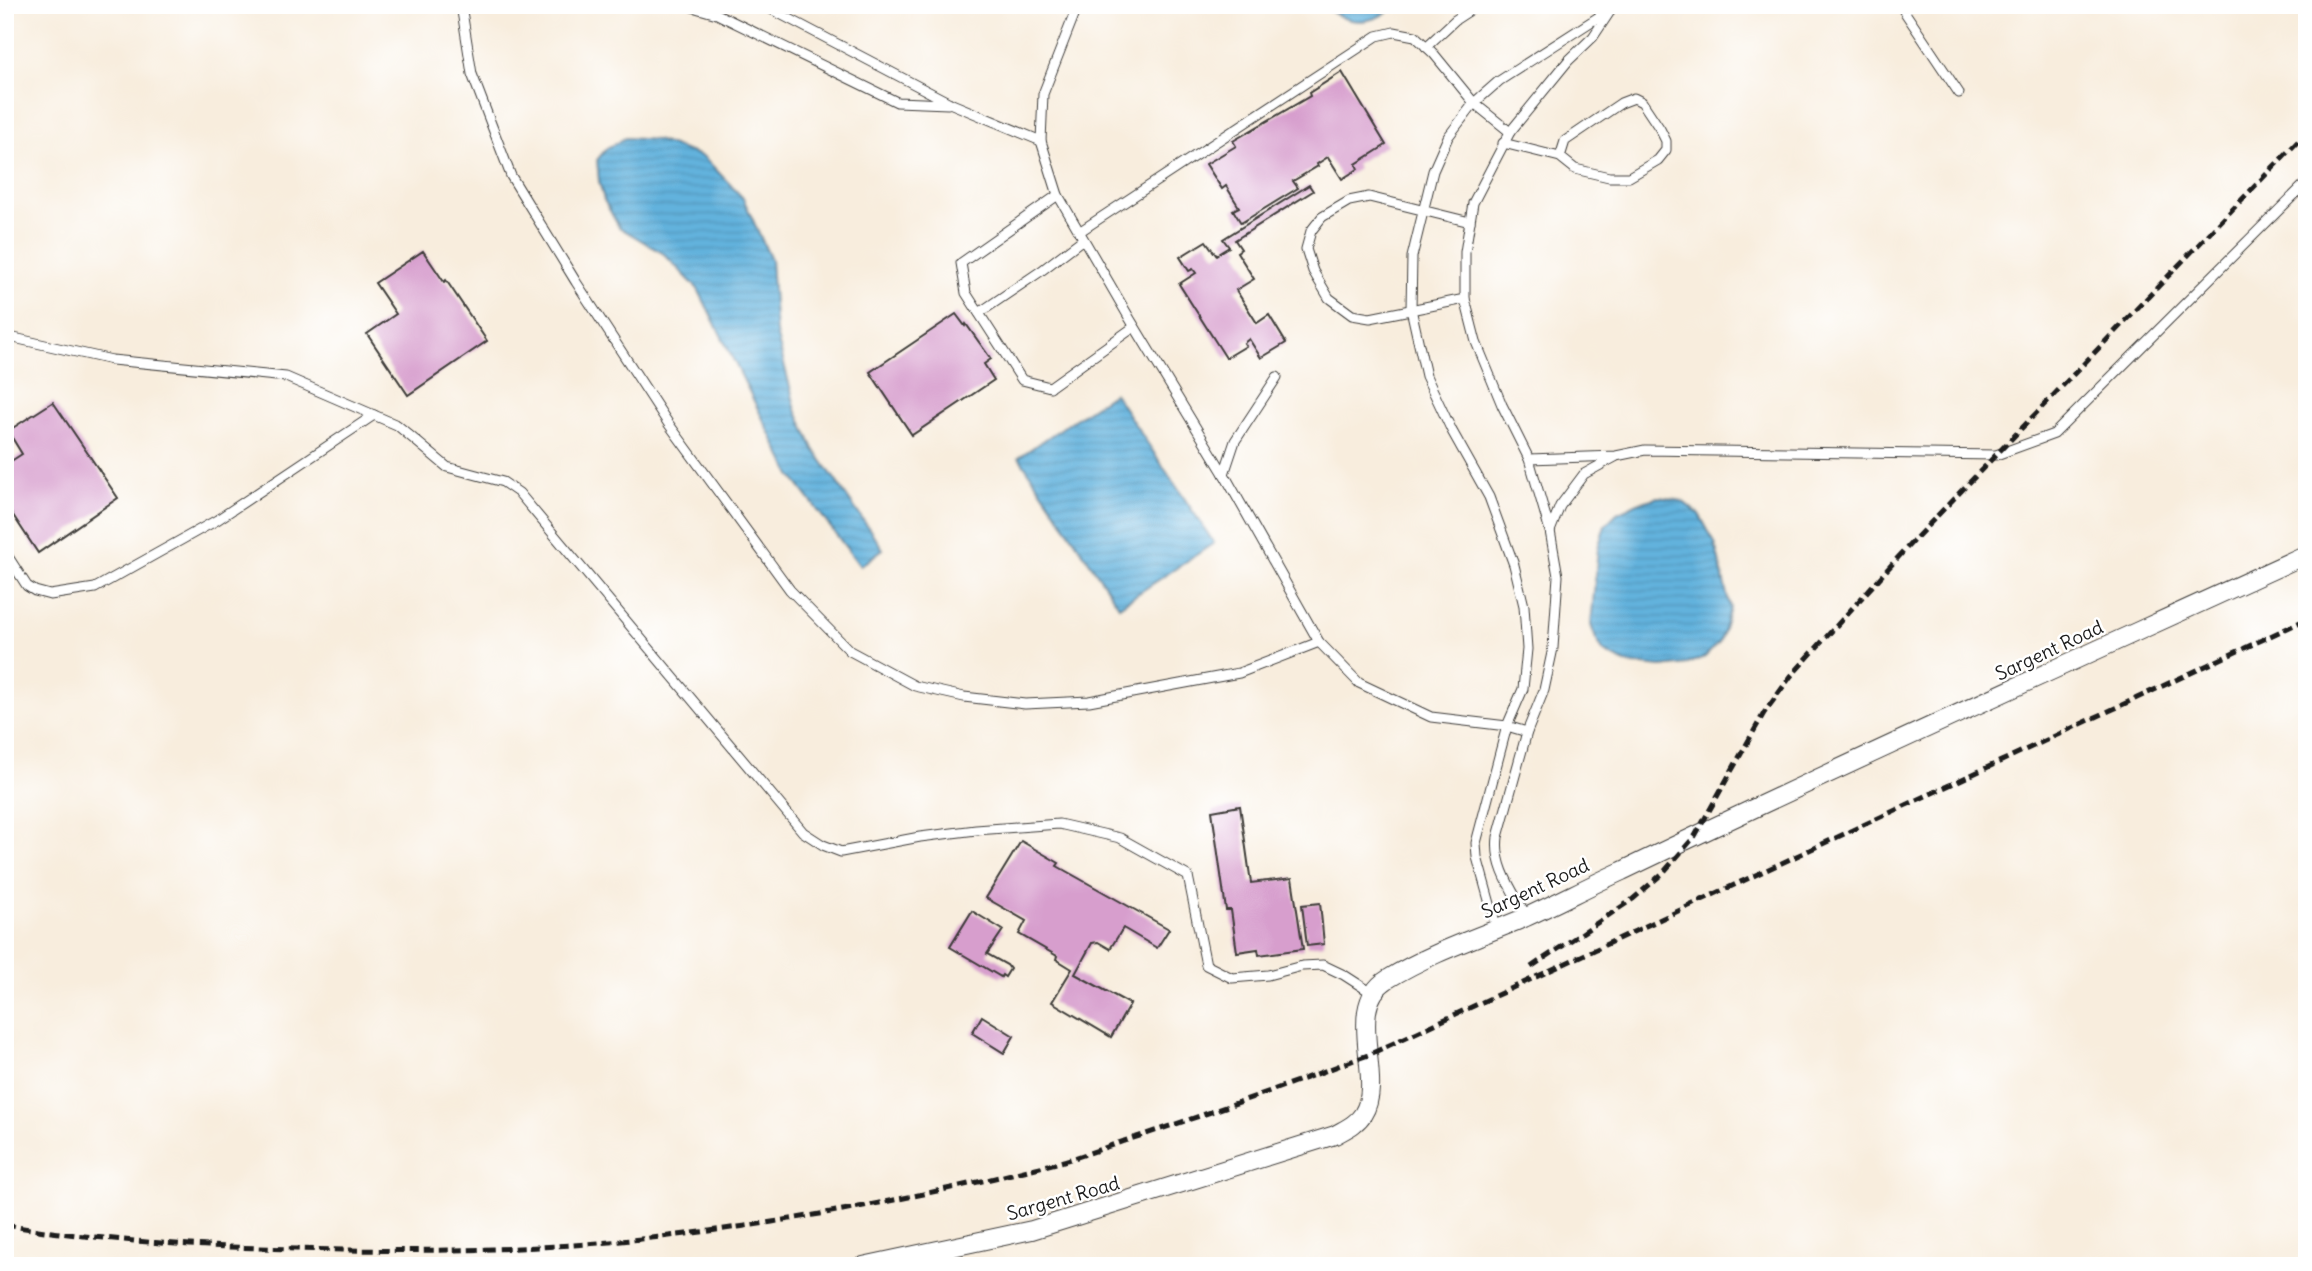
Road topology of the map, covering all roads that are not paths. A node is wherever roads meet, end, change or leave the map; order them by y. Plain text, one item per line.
1 (461, 5) edge
2 (685, 5) edge
3 (763, 5) edge
4 (1078, 5) edge
5 (1478, 5) edge
6 (1900, 5) edge
7 (1614, 8) edge
8 (1426, 47) junction
9 (1959, 93) dead end
10 (1474, 103) junction
11 (952, 104) junction
12 (1510, 132) junction
13 (1041, 141) junction
14 (1503, 143) junction
15 (1560, 157) junction
16 (2307, 182) edge
17 (1058, 195) junction
18 (1423, 211) junction
19 (1470, 222) junction
20 (1081, 235) junction
21 (1465, 299) junction
22 (1411, 309) junction
23 (979, 313) junction
24 (1135, 327) junction
25 (5, 336) edge
26 (1277, 377) dead end
27 (373, 415) junction
28 (1616, 456) junction
29 (1529, 458) junction
30 (1224, 474) junction
31 (1550, 531) junction
32 (5, 552) edge
33 (2307, 554) edge
34 (1319, 642) junction
35 (1507, 726) junction
36 (1527, 732) junction
37 (1527, 917) junction
38 (1497, 929) junction
39 (1372, 993) junction
40 (863, 1266) edge

1 - 34 lane
2 - 11 lane
3 - 11 lane
4 - 13 lane
5 - 8 lane
6 - 9 lane
7 - 10 lane
7 - 12 lane
8 - 10 lane
8 - 20 lane
10 - 12 lane
10 - 18 lane
11 - 13 lane
12 - 14 lane
13 - 17 lane
14 - 15 lane
14 - 19 lane
15 - 15 lane
16 - 28 lane
17 - 20 lane
17 - 23 lane
18 - 19 lane
18 - 22 lane
18 - 22 lane
19 - 21 lane
20 - 23 lane
20 - 24 lane
21 - 22 lane
21 - 29 lane
22 - 35 lane
23 - 24 lane
24 - 30 lane
25 - 27 lane
26 - 30 lane
27 - 32 lane
27 - 39 lane
28 - 29 lane
28 - 31 lane
29 - 31 lane
30 - 34 lane
31 - 36 lane
33 - 37 street, Sargent Road
34 - 35 lane
35 - 36 lane
35 - 38 lane
36 - 37 lane
37 - 38 street, Sargent Road
38 - 39 street, Sargent Road
39 - 40 street, Sargent Road

